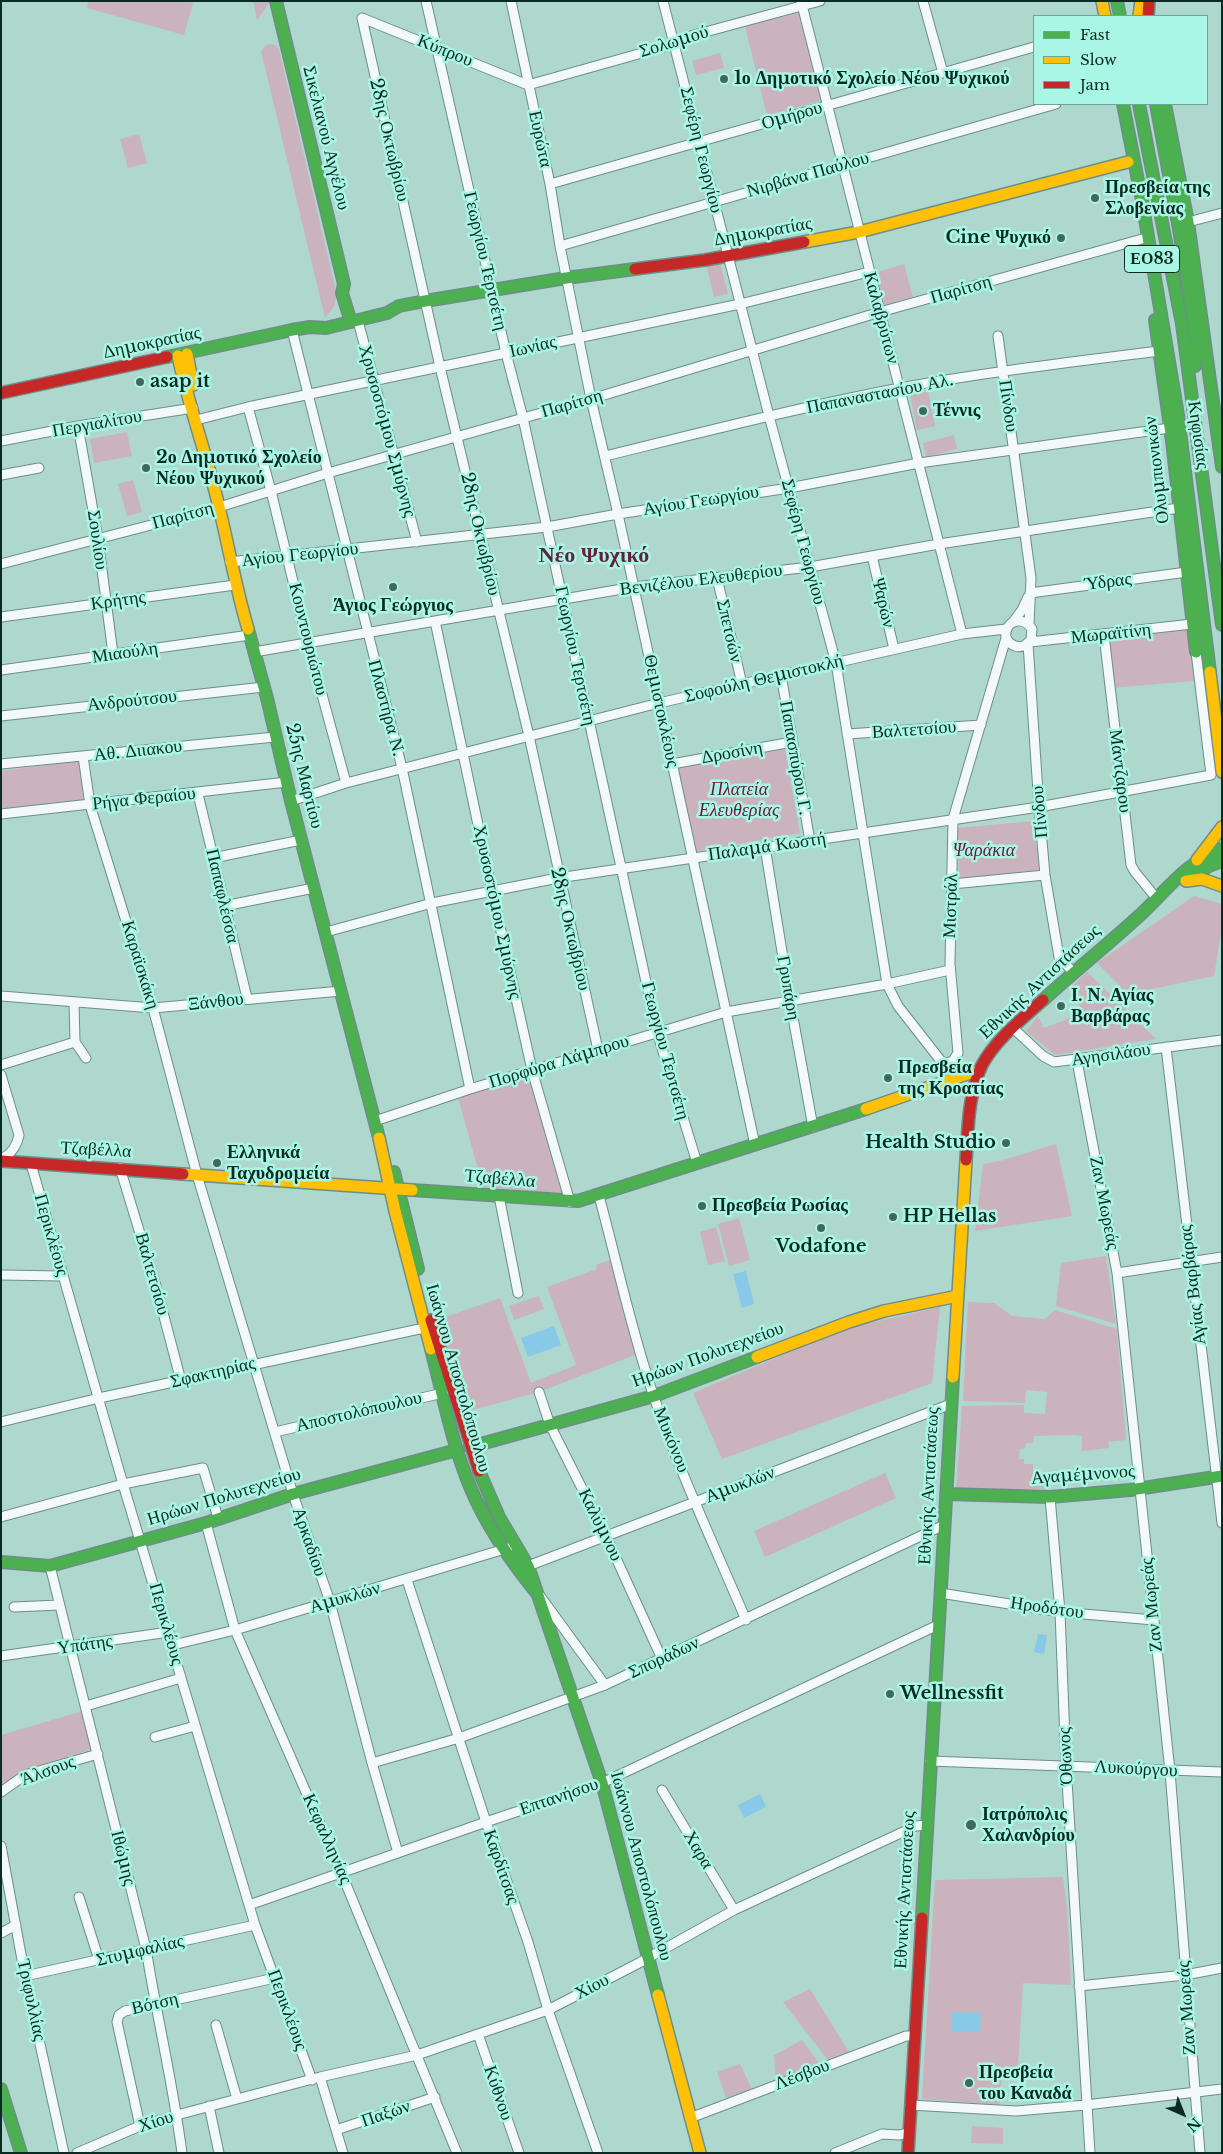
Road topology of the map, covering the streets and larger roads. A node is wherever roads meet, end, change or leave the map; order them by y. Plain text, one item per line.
1 (426, 1) edge
2 (511, 1) edge
3 (663, 1) edge
4 (820, 1) edge
5 (924, 1) edge
6 (1096, 1) edge
7 (1102, 1) edge
8 (1117, 1) edge
9 (1134, 1) edge
10 (1141, 1) edge
11 (1148, 1) edge
12 (278, 2) edge
13 (802, 4) edge
14 (1099, 15) edge
15 (1105, 15) edge
16 (1120, 15) edge
17 (1138, 15) edge
18 (1138, 15) edge
19 (1148, 15) edge
20 (362, 18) joint
21 (674, 44) junction
22 (1033, 47) edge
23 (436, 48) junction
24 (942, 73) junction
25 (528, 85) junction
26 (1052, 105) edge
27 (1117, 105) edge
28 (1123, 105) edge
29 (1139, 105) edge
30 (1156, 105) edge
31 (1165, 105) edge
32 (828, 106) junction
33 (699, 143) junction
34 (1128, 162) junction
35 (842, 165) junction
36 (550, 184) junction
37 (714, 201) junction
38 (1222, 213) edge
39 (1188, 222) junction
40 (859, 232) junction
41 (1142, 239) junction
42 (560, 246) junction
43 (728, 256) junction
44 (869, 272) junction
45 (566, 278) junction
46 (492, 290) junction
47 (425, 301) junction
48 (740, 304) junction
49 (880, 312) junction
50 (353, 317) junction
51 (292, 330) junction
52 (998, 336) dead end
53 (578, 337) junction
54 (753, 351) junction
55 (1159, 351) junction
56 (506, 353) junction
57 (182, 355) junction
58 (440, 367) junction
59 (1002, 371) junction
60 (374, 382) junction
61 (900, 388) junction
62 (1, 393) edge
63 (307, 395) junction
64 (591, 399) junction
65 (248, 407) junction
66 (193, 408) junction
67 (1193, 413) junction
68 (769, 416) junction
69 (523, 418) junction
70 (196, 420) junction
71 (78, 426) junction
72 (1170, 428) junction
73 (458, 437) junction
74 (1172, 441) junction
75 (1, 442) edge
76 (1014, 451) junction
77 (394, 454) junction
78 (605, 456) junction
79 (918, 464) junction
80 (39, 468) dead end
81 (1222, 468) edge
82 (328, 473) junction
83 (1, 475) edge
84 (789, 488) junction
85 (1188, 490) junction
86 (271, 491) junction
87 (219, 507) junction
88 (1180, 508) junction
89 (618, 514) junction
90 (547, 527) junction
91 (1024, 532) junction
92 (482, 534) junction
93 (98, 540) junction
94 (417, 542) junction
95 (939, 544) junction
96 (347, 549) junction
97 (288, 556) junction
98 (872, 556) junction
99 (230, 562) junction
100 (1, 564) edge
101 (810, 568) junction
102 (1187, 572) junction
103 (717, 578) junction
104 (235, 584) junction
105 (634, 587) junction
106 (1030, 593) junction
107 (563, 600) junction
108 (105, 603) junction
109 (498, 610) junction
110 (1, 617) edge
111 (1221, 618) edge
112 (435, 621) junction
113 (1013, 622) junction
114 (1192, 624) junction
115 (1029, 625) junction
116 (1006, 633) junction
117 (366, 634) junction
118 (962, 634) junction
119 (250, 635) junction
120 (1104, 635) junction
121 (308, 643) junction
122 (1029, 643) junction
123 (894, 649) junction
124 (254, 652) junction
125 (1196, 652) junction
126 (113, 654) junction
127 (836, 663) junction
128 (1, 670) edge
129 (781, 675) junction
130 (1211, 678) junction
131 (742, 684) junction
132 (264, 687) junction
133 (659, 703) junction
134 (1, 716) edge
135 (589, 720) junction
136 (981, 725) junction
137 (847, 734) junction
138 (529, 736) junction
139 (275, 737) junction
140 (792, 742) junction
141 (464, 752) junction
142 (83, 756) junction
143 (1, 764) edge
144 (672, 764) junction
145 (402, 768) junction
146 (1216, 774) edge
147 (287, 782) junction
148 (346, 782) junction
149 (1122, 790) junction
150 (198, 794) junction
151 (291, 801) junction
152 (90, 805) junction
153 (1038, 806) junction
154 (1, 814) edge
155 (953, 819) junction
156 (1222, 827) edge
157 (864, 833) junction
158 (302, 840) junction
159 (810, 841) junction
160 (765, 848) junction
161 (1222, 849) edge
162 (213, 858) junction
163 (693, 858) junction
164 (1196, 860) junction
165 (1222, 861) edge
166 (622, 868) junction
167 (1045, 876) junction
168 (558, 878) junction
169 (1186, 881) junction
170 (952, 884) junction
171 (1222, 886) edge
172 (314, 888) junction
173 (492, 891) junction
174 (1157, 899) junction
175 (432, 903) junction
176 (224, 906) junction
177 (326, 932) junction
178 (950, 970) junction
179 (1074, 973) junction
180 (887, 984) junction
181 (341, 991) junction
182 (1, 996) edge
183 (247, 998) junction
184 (790, 1001) junction
185 (74, 1002) junction
186 (153, 1008) junction
187 (726, 1012) junction
188 (1013, 1028) junction
189 (657, 1032) junction
190 (1222, 1040) edge
191 (75, 1042) junction
192 (1166, 1047) junction
193 (598, 1050) junction
194 (86, 1058) dead end
195 (1077, 1060) junction
196 (954, 1061) joint
197 (1, 1065) edge
198 (532, 1070) junction
199 (977, 1073) junction
200 (1, 1075) edge
201 (470, 1089) junction
202 (375, 1121) junction
203 (813, 1127) junction
204 (755, 1145) junction
205 (1, 1160) edge
206 (696, 1163) junction
207 (31, 1164) junction
208 (120, 1168) junction
209 (197, 1175) junction
210 (394, 1187) junction
211 (499, 1196) junction
212 (599, 1196) junction
213 (570, 1202) junction
214 (1222, 1257) edge
215 (1190, 1262) junction
216 (1117, 1273) junction
217 (1, 1276) edge
218 (63, 1276) junction
219 (518, 1293) dead end
220 (958, 1296) junction
221 (424, 1328) junction
222 (256, 1364) junction
223 (181, 1381) junction
224 (539, 1392) dead end
225 (443, 1393) junction
226 (654, 1396) junction
227 (99, 1398) junction
228 (951, 1404) junction
229 (1, 1422) edge
230 (550, 1425) junction
231 (275, 1432) junction
232 (470, 1447) junction
233 (457, 1450) junction
234 (1219, 1477) edge
235 (123, 1484) junction
236 (1141, 1489) junction
237 (293, 1494) junction
238 (946, 1494) junction
239 (1050, 1497) junction
240 (696, 1501) junction
241 (1, 1517) edge
242 (218, 1518) junction
243 (1222, 1522) edge
244 (206, 1523) junction
245 (944, 1525) junction
246 (606, 1536) junction
247 (141, 1540) junction
248 (516, 1545) junction
249 (503, 1550) junction
250 (1, 1562) edge
251 (50, 1566) junction
252 (528, 1566) junction
253 (406, 1580) junction
254 (536, 1592) junction
255 (940, 1593) junction
256 (330, 1602) junction
257 (59, 1604) junction
258 (14, 1607) dead end
259 (1060, 1612) junction
260 (746, 1620) junction
261 (1154, 1620) junction
262 (938, 1625) junction
263 (235, 1630) junction
264 (168, 1632) junction
265 (172, 1645) junction
266 (70, 1647) junction
267 (1, 1656) edge
268 (662, 1659) junction
269 (181, 1678) junction
270 (606, 1685) junction
271 (574, 1697) junction
272 (86, 1706) junction
273 (195, 1726) junction
274 (155, 1737) dead end
275 (459, 1738) junction
276 (98, 1754) junction
277 (930, 1761) junction
278 (372, 1764) junction
279 (1066, 1765) junction
280 (1170, 1771) junction
281 (1222, 1772) edge
282 (602, 1784) junction
283 (662, 1790) dead end
284 (1, 1792) edge
285 (486, 1822) junction
286 (927, 1825) junction
287 (1, 1846) edge
288 (398, 1853) junction
289 (341, 1872) junction
290 (79, 1897) dead end
291 (249, 1905) junction
292 (734, 1910) junction
293 (16, 1925) junction
294 (255, 1925) junction
295 (1, 1933) edge
296 (146, 1949) junction
297 (647, 1959) junction
298 (99, 1960) junction
299 (1222, 1968) edge
300 (1185, 1975) junction
301 (25, 1976) junction
302 (275, 1978) junction
303 (1079, 1986) junction
304 (155, 2004) junction
305 (548, 2010) junction
306 (216, 2025) dead end
307 (478, 2034) junction
308 (914, 2036) junction
309 (417, 2055) junction
310 (316, 2078) junction
311 (1, 2089) edge
312 (1222, 2089) edge
313 (1194, 2092) junction
314 (435, 2097) junction
315 (237, 2099) junction
316 (910, 2105) junction
317 (1086, 2105) junction
318 (209, 2106) junction
319 (177, 2115) junction
320 (5, 2117) edge
321 (690, 2118) junction
322 (140, 2126) junction
323 (336, 2130) junction
324 (906, 2133) junction
325 (21, 2153) edge
326 (64, 2153) edge
327 (77, 2153) edge
328 (182, 2153) edge
329 (218, 2153) edge
330 (343, 2153) edge
331 (457, 2153) edge
332 (519, 2153) edge
333 (598, 2153) edge
334 (700, 2153) edge
335 (835, 2153) edge
336 (908, 2153) edge
337 (1090, 2153) edge
338 (1200, 2153) edge

1 - 23 street, Γεωργίου Τερτσέτη
2 - 25 street, Ευρώτα
3 - 21 street, Σεφέρη Γεωργίου
4 - 13 street, Σολωμού
5 - 24 street
6 - 14 street
7 - 15 street
8 - 16 street
9 - 17 street
10 - 18 street
11 - 19 street
12 - 50 street, Σικελιανού Αγγέλου
13 - 21 street, Σολωμού
13 - 32 street, Καλαβρύτων
20 - 23 street, Κύπρου
20 - 47 street, 28ης Οκτωβρίου
21 - 25 street, Σολωμού
21 - 33 street, Σεφέρη Γεωργίου
22 - 24 street, Ομήρου
23 - 25 street, Κύπρου
23 - 46 street, Γεωργίου Τερτσέτη
24 - 32 street, Ομήρου
25 - 36 street, Ευρώτα
26 - 35 street, Νιρβάνα Παύλου
27 - 34 street, Ολυμπιονικών
28 - 85 street, Κηφισίας / ΕΟ83
29 - 67 street, Κηφισίας / ΕΟ83
30 - 67 street
31 - 39 street
32 - 33 street, Ομήρου
32 - 35 street, Καλαβρύτων
33 - 36 street, Ομήρου
33 - 37 street, Σεφέρη Γεωργίου
34 - 40 street, Δημοκρατίας
34 - 41 street, Ολυμπιονικών
35 - 37 street, Νιρβάνα Παύλου
35 - 40 street, Καλαβρύτων
36 - 42 street, Ευρώτα
37 - 42 street, Νιρβάνα Παύλου
37 - 43 street, Σεφέρη Γεωργίου
38 - 39 street
39 - 81 street
40 - 43 street, Δημοκρατίας
40 - 44 street, Καλαβρύτων
41 - 49 street, Παρίτση
41 - 55 street, Ολυμπιονικών
42 - 45 street, Ευρώτα
43 - 45 street, Δημοκρατίας
43 - 48 street, Σεφέρη Γεωργίου
44 - 48 street, Ιωνίας
44 - 49 street, Καλαβρύτων
45 - 46 street, Δημοκρατίας
45 - 53 street, Θεμιστοκλέους
46 - 47 street, Δημοκρατίας
46 - 56 street, Γεωργίου Τερτσέτη
47 - 50 street, Δημοκρατίας
47 - 58 street, 28ης Οκτωβρίου
48 - 53 street, Ιωνίας
48 - 54 street, Σεφέρη Γεωργίου
49 - 54 street, Παρίτση
49 - 61 street, Καλαβρύτων
50 - 51 street, Δημοκρατίας
50 - 60 street, Χρυσοστόμου Σμύρνης
51 - 57 street, Δημοκρατίας
51 - 63 street, Πλαστήρα Ν.
52 - 59 street, Πίνδου
53 - 56 street, Ιωνίας
53 - 64 street, Θεμιστοκλέους
54 - 64 street, Παρίτση
54 - 68 street, Σεφέρη Γεωργίου
55 - 59 street, Παπαναστασίου Αλ.
55 - 72 street, Ολυμπιονικών
56 - 58 street, Ιωνίας
56 - 69 street, Γεωργίου Τερτσέτη
57 - 62 street, Δημοκρατίας
57 - 66 street, 25ης Μαρτίου
58 - 60 street, Ιωνίας
58 - 73 street, 28ης Οκτωβρίου
59 - 61 street, Παπαναστασίου Αλ.
59 - 76 street, Πίνδου
60 - 63 street, Ιωνίας
60 - 77 street, Χρυσοστόμου Σμύρνης
61 - 68 street, Παπαναστασίου Αλ.
61 - 79 street, Καλαβρύτων
63 - 65 street, Ιωνίας
63 - 82 street, Πλαστήρα Ν.
64 - 69 street, Παρίτση
64 - 78 street, Θεμιστοκλέους
65 - 70 street, Ιωνίας
65 - 86 street, Κουντουριώτου
66 - 70 street, 25ης Μαρτίου
66 - 71 street, Περγιαλίτου
67 - 111 street, Κηφισίας / ΕΟ83
68 - 78 street, Παπαναστασίου Αλ.
68 - 84 street, Σεφέρη Γεωργίου
69 - 73 street, Παρίτση
69 - 90 street, Γεωργίου Τερτσέτη
70 - 87 street, 25ης Μαρτίου
71 - 75 street, Περγιαλίτου
71 - 93 street, Σουλίου
72 - 74 street, Ολυμπιονικών
72 - 76 street, Αγίου Γεωργίου
73 - 77 street, Παρίτση
73 - 92 street, 28ης Οκτωβρίου
74 - 85 street
74 - 88 street, Ολυμπιονικών
76 - 79 street, Αγίου Γεωργίου
76 - 91 street, Πίνδου
77 - 82 street, Παρίτση
77 - 94 street, Χρυσοστόμου Σμύρνης
78 - 89 street, Θεμιστοκλέους
79 - 84 street, Αγίου Γεωργίου
79 - 95 street, Καλαβρύτων
80 - 83 street
82 - 86 street, Παρίτση
82 - 96 street, Πλαστήρα Ν.
84 - 89 street, Αγίου Γεωργίου
84 - 101 street, Σεφέρη Γεωργίου
85 - 130 street, Κηφισίας / ΕΟ83
86 - 87 street, Παρίτση
86 - 97 street, Κουντουριώτου
87 - 93 street, Παρίτση
87 - 99 street, 25ης Μαρτίου
88 - 91 street, Βενιζέλου Ελευθερίου
88 - 102 street, Ολυμπιονικών
89 - 90 street, Αγίου Γεωργίου
89 - 105 street, Θεμιστοκλέους
90 - 92 street, Αγίου Γεωργίου
90 - 107 street, Γεωργίου Τερτσέτη
91 - 95 street, Βενιζέλου Ελευθερίου
91 - 106 street, Πίνδου
92 - 94 street, Αγίου Γεωργίου
92 - 109 street, 28ης Οκτωβρίου
93 - 100 street, Παρίτση
93 - 108 street, Σουλίου
94 - 96 street, Αγίου Γεωργίου
95 - 98 street, Βενιζέλου Ελευθερίου
95 - 118 street, Καλαβρύτων
96 - 97 street, Αγίου Γεωργίου
96 - 117 street, Πλαστήρα Ν.
97 - 99 street, Αγίου Γεωργίου
97 - 121 street, Κουντουριώτου
98 - 101 street, Βενιζέλου Ελευθερίου
98 - 123 street, Ψαρών
99 - 104 street, 25ης Μαρτίου
101 - 103 street, Βενιζέλου Ελευθερίου
101 - 127 street, Σεφέρη Γεωργίου
102 - 106 street, Ύδρας
102 - 114 street, Ολυμπιονικών
103 - 105 street, Βενιζέλου Ελευθερίου
103 - 131 street, Σπετσών
104 - 108 street, Κρήτης
104 - 119 street, 25ης Μαρτίου
105 - 107 street, Βενιζέλου Ελευθερίου
105 - 133 street, Θεμιστοκλέους
106 - 113 street
106 - 115 street, Πίνδου
107 - 109 street, Βενιζέλου Ελευθερίου
107 - 135 street, Γεωργίου Τερτσέτη
108 - 110 street, Κρήτης
108 - 126 street, Σουλίου
109 - 112 street, Βενιζέλου Ελευθερίου
109 - 138 street, 28ης Οκτωβρίου
112 - 117 street, Βενιζέλου Ελευθερίου
112 - 141 street, Χρυσοστόμου Σμύρνης
113 - 115 street
113 - 116 street
114 - 120 street, Μωραϊτίνη
114 - 125 street, Ολυμπιονικών
115 - 122 street
116 - 118 street, Σοφούλη Θεμιστοκλή
116 - 122 street
116 - 136 street, Μιστράλ
117 - 121 street, Βενιζέλου Ελευθερίου
117 - 145 street, Πλαστήρα Ν.
118 - 123 street, Σοφούλη Θεμιστοκλή
119 - 124 street, 25ης Μαρτίου
119 - 126 street, Μιαούλη
120 - 122 street, Μωραϊτίνη
120 - 149 street, Μάντζαρου
121 - 124 street, Βενιζέλου Ελευθερίου
121 - 148 street, Κουντουριώτου
122 - 153 street, Πίνδου
123 - 127 street, Σοφούλη Θεμιστοκλή
124 - 132 street, 25ης Μαρτίου
125 - 130 street
125 - 146 street, Ολυμπιονικών
126 - 128 street, Μιαούλη
127 - 129 street, Σοφούλη Θεμιστοκλή
127 - 137 street, Σεφέρη Γεωργίου
129 - 131 street, Σοφούλη Θεμιστοκλή
129 - 140 street, Παπασπύρου Γ.
130 - 146 street, Κηφισίας / ΕΟ83
131 - 133 street, Σοφούλη Θεμιστοκλή
132 - 134 street, Ανδρούτσου
132 - 139 street, 25ης Μαρτίου
133 - 135 street, Σοφούλη Θεμιστοκλή
133 - 144 street, Θεμιστοκλέους
135 - 138 street, Σοφούλη Θεμιστοκλή
135 - 166 street, Γεωργίου Τερτσέτη
136 - 137 street, Βαλτετσίου
136 - 155 street, Μιστράλ
137 - 157 street, Σεφέρη Γεωργίου
138 - 141 street, Σοφούλη Θεμιστοκλή
138 - 168 street, 28ης Οκτωβρίου
139 - 142 street, Αθ. Διιακου
139 - 147 street, 25ης Μαρτίου
140 - 144 street, Δροσίνη
140 - 159 street, Παπασπύρου Γ.
141 - 145 street, Σοφούλη Θεμιστοκλή
141 - 173 street, Χρυσοστόμου Σμύρνης
142 - 143 street, Αθ. Διιακου
142 - 152 street, Καραϊσκάκη
144 - 163 street, Θεμιστοκλέους
145 - 148 street, Σοφούλη Θεμιστοκλή
145 - 175 street, Πλαστήρα Ν.
146 - 149 street, Παλαμά Κωστή
147 - 150 street, Ρήγα Φεραίου
147 - 151 street, 25ης Μαρτίου
148 - 151 street, Σοφούλη Θεμιστοκλή
149 - 153 street, Παλαμά Κωστή
149 - 174 street, Μάντζαρου
150 - 152 street, Ρήγα Φεραίου
150 - 162 street, Παπαφλέσσα
151 - 158 street, 25ης Μαρτίου
152 - 154 street, Ρήγα Φεραίου
152 - 186 street, Καραϊσκάκη
153 - 155 street, Παλαμά Κωστή
153 - 167 street, Πίνδου
155 - 157 street, Παλαμά Κωστή
155 - 170 street, Μιστράλ
156 - 164 street
157 - 159 street, Παλαμά Κωστή
157 - 180 street, Σεφέρη Γεωργίου
158 - 162 street
158 - 172 street, 25ης Μαρτίου
159 - 160 street, Παλαμά Κωστή
160 - 163 street, Παλαμά Κωστή
160 - 184 street, Γρυπάρη
161 - 164 street, Εθνικής Αντιστάσεως
162 - 176 street, Παπαφλέσσα
163 - 166 street, Παλαμά Κωστή
163 - 187 street, Θεμιστοκλέους
164 - 174 street, Εθνικής Αντιστάσεως
165 - 169 street, Εθνικής Αντιστάσεως
166 - 168 street, Παλαμά Κωστή
166 - 189 street, Γεωργίου Τερτσέτη
167 - 170 street
167 - 179 street, Πίνδου
168 - 173 street, Παλαμά Κωστή
168 - 193 street, 28ης Οκτωβρίου
169 - 171 street
169 - 174 street, Εθνικής Αντιστάσεως
170 - 178 street, Μιστράλ
172 - 176 street
172 - 177 street, 25ης Μαρτίου
173 - 175 street, Παλαμά Κωστή
173 - 198 street, Χρυσοστόμου Σμύρνης
174 - 179 street, Εθνικής Αντιστάσεως
175 - 177 street, Παλαμά Κωστή
175 - 201 street, Πλαστήρα Ν.
176 - 183 street, Παπαφλέσσα
177 - 181 street, 25ης Μαρτίου
178 - 180 street, Πορφύρα Λάμπρου
178 - 196 street, Μιστράλ
179 - 188 street, Εθνικής Αντιστάσεως
180 - 184 street, Πορφύρα Λάμπρου
180 - 196 street, Σεφέρη Γεωργίου
181 - 183 street, Ξάνθου
181 - 202 street, 25ης Μαρτίου
182 - 185 street, Ξάνθου
183 - 186 street, Ξάνθου
184 - 187 street, Πορφύρα Λάμπρου
184 - 203 street, Γρυπάρη
185 - 186 street, Ξάνθου
185 - 191 street
186 - 209 street, Καραϊσκάκη
187 - 189 street, Πορφύρα Λάμπρου
187 - 204 street, Θεμιστοκλέους
188 - 195 street, Αγησιλάου
188 - 199 street, Εθνικής Αντιστάσεως
189 - 193 street, Πορφύρα Λάμπρου
189 - 206 street, Γεωργίου Τερτσέτη
190 - 192 street, Αγησιλάου
191 - 194 street
191 - 197 street
192 - 195 street, Αγησιλάου
192 - 215 street, Αγίας Βαρβάρας
193 - 198 street, Πορφύρα Λάμπρου
195 - 216 street, Ζαν Μωρεάς
198 - 201 street, Πορφύρα Λάμπρου
198 - 213 street, Χρυσοστόμου Σμύρνης
199 - 203 street, Τζαβέλλα
199 - 220 street, Εθνικής Αντιστάσεως
200 - 205 street
201 - 202 street, Πορφύρα Λάμπρου
202 - 210 street, 25ης Μαρτίου
203 - 204 street, Τζαβέλλα
204 - 206 street, Τζαβέλλα
205 - 207 street, Τζαβέλλα
206 - 212 street, Τζαβέλλα
207 - 208 street, Τζαβέλλα
207 - 218 street, Περικλέους
208 - 209 street, Τζαβέλλα
208 - 223 street, Βαλτετσίου
209 - 210 street, Τζαβέλλα
209 - 222 street, Αρκαδίου
210 - 211 street, Τζαβέλλα
210 - 221 street, Ιωάννου Αποστολόπουλου
210 - 232 street, Ιωάννου Αποστολόπουλου
211 - 213 street, Τζαβέλλα
211 - 219 street
212 - 213 street, Τζαβέλλα
212 - 226 street, Μυκόνου
214 - 215 street
215 - 216 street
215 - 234 street, Αγίας Βαρβάρας
216 - 236 street, Ζαν Μωρεάς
217 - 218 street
218 - 227 street, Περικλέους
220 - 226 street, Ηρώων Πολυτεχνείου
220 - 228 street, Εθνικής Αντιστάσεως
221 - 222 street, Σφακτηρίας
221 - 225 street, Ιωάννου Αποστολόπουλου
222 - 223 street, Σφακτηρίας
222 - 231 street, Αρκαδίου
223 - 227 street, Σφακτηρίας
224 - 230 street, Καλύμνου
225 - 231 street, Αποστολόπουλου
225 - 233 street, Ιωάννου Αποστολόπουλου
226 - 230 street, Ηρώων Πολυτεχνείου
226 - 240 street, Μυκόνου
227 - 229 street, Σφακτηρίας
227 - 235 street, Περικλέους
228 - 238 street, Εθνικής Αντιστάσεως
228 - 240 street, Αμυκλών
230 - 232 street, Ηρώων Πολυτεχνείου
230 - 246 street, Καλύμνου
231 - 237 street, Αρκαδίου
232 - 248 street, Ιωάννου Αποστολόπουλου
233 - 237 street, Ηρώων Πολυτεχνείου
233 - 249 street, Ιωάννου Αποστολόπουλου
234 - 236 street, Αγαμέμνονος
234 - 243 street, Αγίας Βαρβάρας
235 - 241 street
235 - 242 street
235 - 247 street, Περικλέους
236 - 239 street, Αγαμέμνονος
236 - 261 street, Ζαν Μωρεάς
237 - 242 street, Ηρώων Πολυτεχνείου
237 - 256 street, Αρκαδίου
238 - 239 street, Αγαμέμνονος
238 - 245 street, Εθνικής Αντιστάσεως
239 - 259 street, Όθωνος
240 - 246 street, Αμυκλών
240 - 260 street, Μυκόνου
242 - 244 street, Ηρώων Πολυτεχνείου
244 - 247 street, Ηρώων Πολυτεχνείου
244 - 263 street, Κεφαλληνίας
245 - 255 street, Εθνικής Αντιστάσεως
245 - 260 street, Σποράδων
246 - 252 street, Αμυκλών
246 - 268 street, Καλύμνου
247 - 251 street, Ηρώων Πολυτεχνείου
247 - 264 street, Περικλέους
248 - 249 street, Αμυκλών
248 - 252 street, Ιωάννου Αποστολόπουλου
249 - 253 street, Αμυκλών
249 - 254 street, Ιωάννου Αποστολόπουλου
250 - 251 street, Ηρώων Πολυτεχνείου
251 - 257 street, Ιθώμης
252 - 254 street, Ιωάννου Αποστολόπουλου
253 - 256 street, Αμυκλών
253 - 275 street, Καρδίτσας
254 - 270 street
254 - 271 street, Ιωάννου Αποστολόπουλου
255 - 259 street, Ηροδότου
255 - 262 street, Εθνικής Αντιστάσεως
256 - 263 street, Αμυκλών
256 - 278 street, Αρκαδίου
257 - 258 street
257 - 266 street, Ιθώμης
259 - 261 street, Ηροδότου
259 - 279 street, Όθωνος
260 - 268 street, Σποράδων
261 - 280 street, Ζαν Μωρεάς
262 - 277 street, Εθνικής Αντιστάσεως
262 - 282 street, Επτανήσου
263 - 265 street, Αμυκλών
263 - 289 street, Κεφαλληνίας
264 - 265 street, Περικλέους
264 - 266 street, Υπάτης
265 - 269 street, Περικλέους
266 - 267 street, Υπάτης
266 - 272 street, Ιθώμης
268 - 270 street, Σποράδων
269 - 272 street
269 - 273 street, Περικλέους
270 - 271 street, Σποράδων
271 - 275 street, Σποράδων
271 - 282 street, Ιωάννου Αποστολόπουλου
272 - 276 street, Ιθώμης
273 - 274 street
273 - 291 street, Περικλέους
275 - 278 street, Σποράδων
275 - 285 street, Καρδίτσας
276 - 284 street, Άλσους
276 - 296 street, Ιθώμης
277 - 279 street, Λυκούργου
277 - 286 street, Εθνικής Αντιστάσεως
278 - 288 street, Αρκαδίου
279 - 280 street, Λυκούργου
279 - 303 street, Όθωνος
280 - 281 street, Λυκούργου
280 - 300 street, Ζαν Μωρεάς
282 - 285 street, Επτανήσου
282 - 297 street, Ιωάννου Αποστολόπουλου
283 - 292 street, Χαρα
285 - 288 street, Επτανήσου
285 - 305 street, Καρδίτσας
286 - 292 street, Χίου
286 - 308 street, Εθνικής Αντιστάσεως
287 - 293 street, Τριφυλλίας
288 - 289 street, Επτανήσου
289 - 291 street, Επτανήσου
289 - 309 street, Κεφαλληνίας
290 - 298 street
291 - 294 street, Περικλέους
292 - 297 street, Χίου
293 - 295 street
293 - 301 street, Τριφυλλίας
294 - 296 street, Στυμφαλίας
294 - 302 street, Περικλέους
296 - 298 street, Στυμφαλίας
296 - 304 street, Ιθώμης
297 - 305 street, Χίου
297 - 321 street, Ιωάννου Αποστολόπουλου
298 - 301 street, Στυμφαλίας
299 - 300 street
300 - 303 street
300 - 313 street, Ζαν Μωρεάς
301 - 326 street, Τριφυλλίας
302 - 304 street, Βότση
302 - 310 street, Περικλέους
303 - 317 street, Όθωνος
304 - 319 street, Ιθώμης
304 - 322 street, Βότση
305 - 307 street, Χίου
305 - 333 street, Καρδίτσας
306 - 315 street
307 - 309 street, Χίου
307 - 332 street, Κύθνου
308 - 316 street, Εθνικής Αντιστάσεως
308 - 321 street, Λέσβου
309 - 310 street, Χίου
309 - 314 street, Κεφαλληνίας
310 - 315 street, Χίου
310 - 323 street, Περικλέους
311 - 320 street
312 - 313 street
313 - 317 street
313 - 338 street, Ζαν Μωρεάς
314 - 323 street, Παξών
314 - 331 street, Κεφαλληνίας
315 - 318 street, Χίου
316 - 317 street
316 - 324 street, Εθνικής Αντιστάσεως
317 - 337 street, Όθωνος
318 - 319 street, Χίου
318 - 329 street
319 - 322 street, Χίου
319 - 328 street, Ιθώμης
320 - 325 street
321 - 334 street, Ιωάννου Αποστολόπουλου
322 - 327 street, Χίου
323 - 330 street, Περικλέους
324 - 335 street
324 - 336 street, Εθνικής Αντιστάσεως

